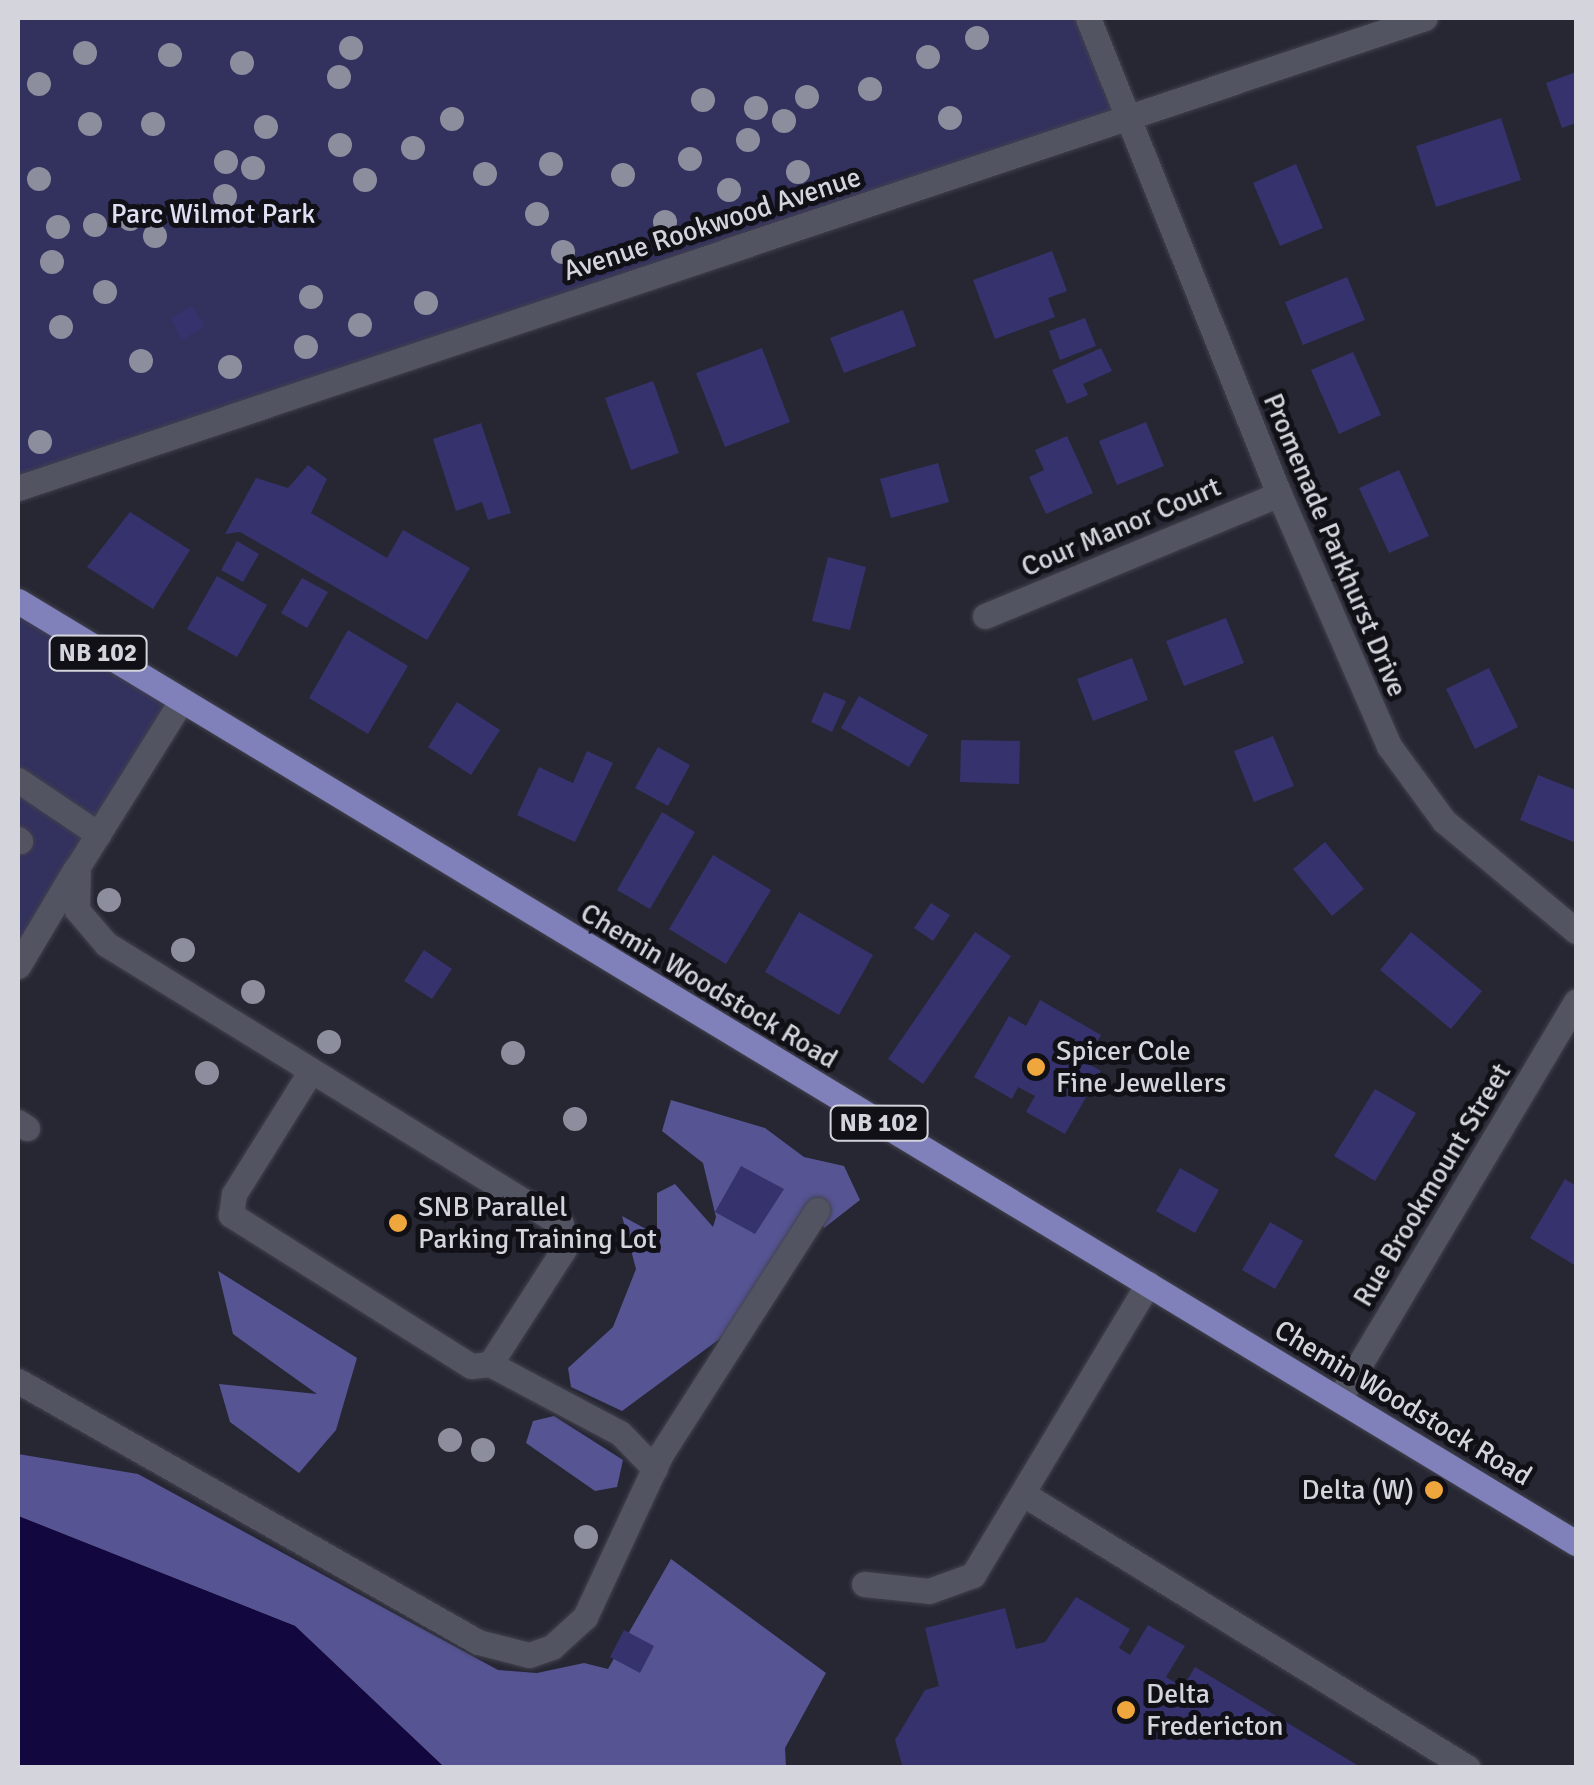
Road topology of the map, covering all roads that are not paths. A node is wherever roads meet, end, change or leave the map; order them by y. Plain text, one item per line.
1 (1088, 18) edge
2 (1425, 18) edge
3 (1129, 118) junction
4 (18, 488) edge
5 (1279, 494) junction
6 (18, 601) edge
7 (986, 616) dead end
8 (180, 703) junction
9 (18, 780) edge
10 (98, 834) junction
11 (78, 866) junction
12 (1576, 932) edge
13 (18, 966) edge
14 (1576, 1001) edge
15 (311, 1070) junction
16 (816, 1210) dead end
17 (1148, 1284) junction
18 (490, 1364) junction
19 (18, 1381) edge
20 (1339, 1399) junction
21 (655, 1469) junction
22 (1025, 1495) junction
23 (1576, 1543) edge
24 (864, 1584) dead end
25 (1468, 1768) edge

1 - 3 street, Promenade Parkhurst Drive
2 - 3 street, Avenue Rookwood Avenue
3 - 4 street, Avenue Rookwood Avenue
3 - 5 street, Promenade Parkhurst Drive
5 - 7 street, Cour Manor Court
5 - 12 street, Promenade Parkhurst Drive
6 - 8 main road, Chemin Woodstock Road / NB 102
8 - 10 street
8 - 17 main road, Chemin Woodstock Road / NB 102
9 - 10 street
10 - 11 street
11 - 13 street
11 - 15 street
14 - 20 street, Rue Brookmount Street
15 - 18 street
15 - 18 street
16 - 21 street
17 - 20 main road, Chemin Woodstock Road / NB 102
17 - 22 street
18 - 21 street
19 - 21 street
20 - 23 main road, Chemin Woodstock Road / NB 102
22 - 24 street
22 - 25 street

